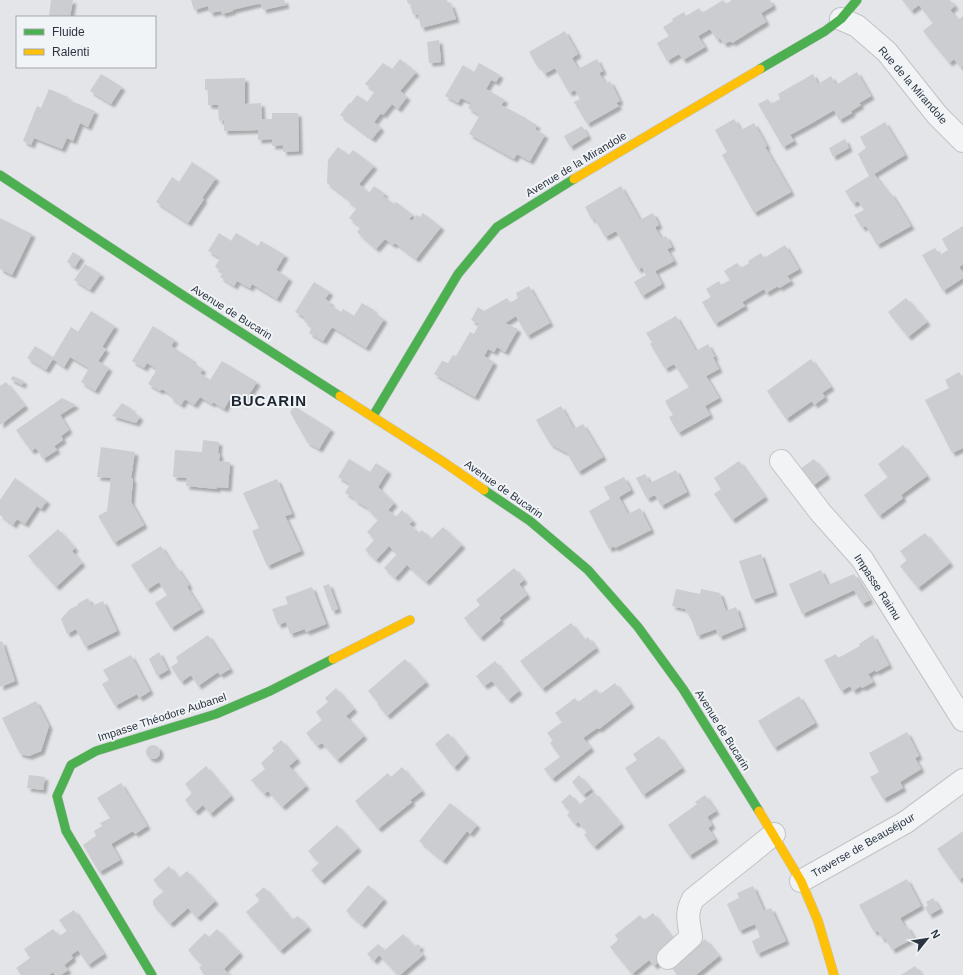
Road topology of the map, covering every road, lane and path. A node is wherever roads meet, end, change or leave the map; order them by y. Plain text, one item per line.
1 (857, 0) edge
2 (841, 18) junction
3 (963, 141) edge
4 (0, 175) edge
5 (373, 416) junction
6 (781, 461) dead end
7 (410, 620) dead end
8 (963, 720) edge
9 (963, 780) edge
10 (774, 834) junction
11 (801, 880) junction
12 (668, 958) dead end
13 (152, 975) edge
14 (834, 975) edge

1 - 2 street, Avenue de la Mirandole
2 - 3 street, Rue de la Mirandole
2 - 5 street, Avenue de la Mirandole
4 - 5 street, Avenue de Bucarin
5 - 10 street, Avenue de Bucarin
6 - 8 street, Impasse Raimu
7 - 13 street, Impasse Théodore Aubanel
9 - 11 street, Traverse de Beauséjour
10 - 11 street, Avenue de Bucarin
10 - 12 street
11 - 14 street, Avenue de Bucarin

